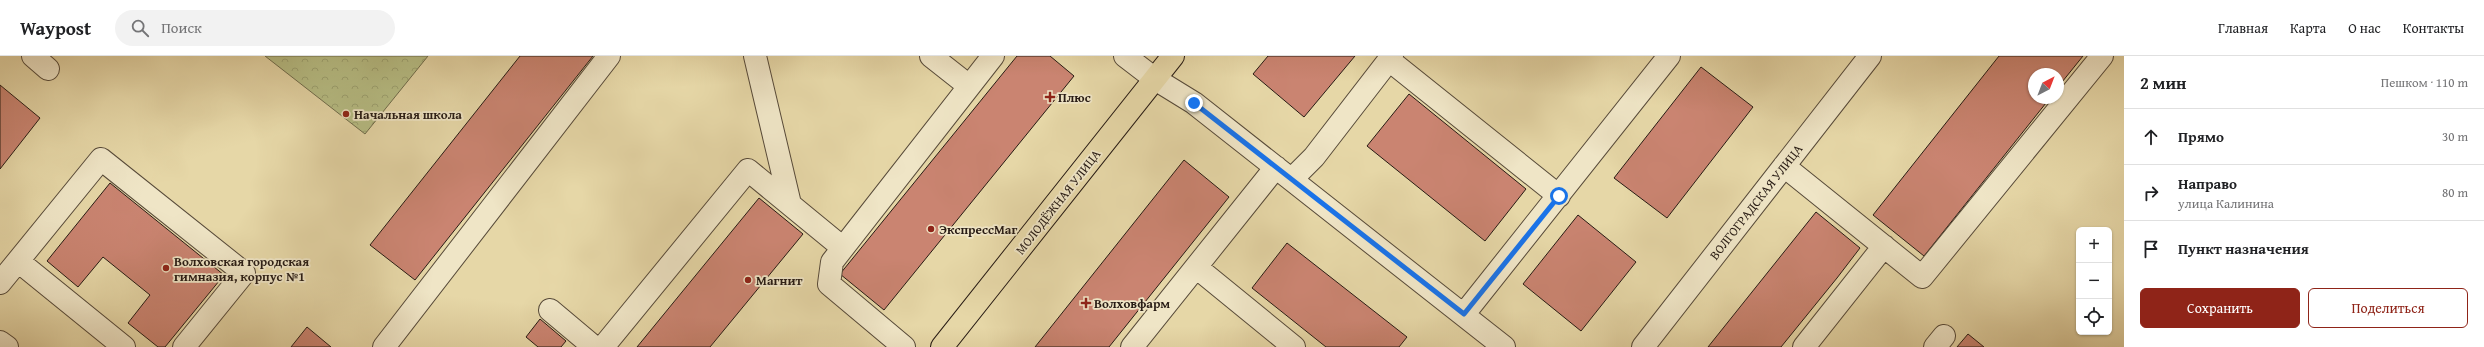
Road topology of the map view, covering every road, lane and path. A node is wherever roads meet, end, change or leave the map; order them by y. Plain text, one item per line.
1 (609, 56) edge
2 (755, 56) edge
3 (931, 56) edge
4 (993, 56) edge
5 (1126, 56) edge
6 (1173, 56) edge
7 (1669, 56) edge
8 (1870, 56) edge
9 (2102, 56) edge
10 (1391, 58) edge
11 (1155, 79) junction
12 (970, 86) junction
13 (1784, 166) junction
14 (1284, 173) junction
15 (1559, 196) junction
16 (790, 204) junction
17 (1884, 246) junction
18 (843, 248) junction
19 (18, 261) junction
20 (1196, 267) junction
21 (0, 282) edge
22 (550, 310) dead end
23 (1464, 314) junction
24 (1481, 340) edge
25 (0, 342) edge
26 (7, 347) edge
27 (124, 347) edge
28 (184, 347) edge
29 (384, 347) edge
30 (594, 347) edge
31 (603, 347) edge
32 (904, 347) edge
33 (942, 347) edge
34 (1132, 347) edge
35 (1294, 347) edge
36 (1504, 347) edge
37 (1643, 347) edge
38 (1804, 347) edge

1 - 29 street
2 - 16 street
3 - 12 street
4 - 12 street
5 - 11 street
6 - 11 main road, МОЛОДЁЖНАЯ УЛИЦА
7 - 15 street
8 - 13 street, ВОЛГОГРАДСКАЯ УЛИЦА
9 - 17 street
10 - 14 street
10 - 15 street
11 - 14 street
11 - 33 main road, МОЛОДЁЖНАЯ УЛИЦА
12 - 18 street
13 - 17 street
13 - 37 street, ВОЛГОГРАДСКАЯ УЛИЦА
14 - 20 street
14 - 23 street
15 - 23 street
16 - 18 street
16 - 31 street
17 - 38 street
18 - 32 street
19 - 21 street
19 - 27 street
19 - 28 street
20 - 34 street
20 - 35 street
22 - 30 street
23 - 24 street
24 - 36 street
25 - 26 street

